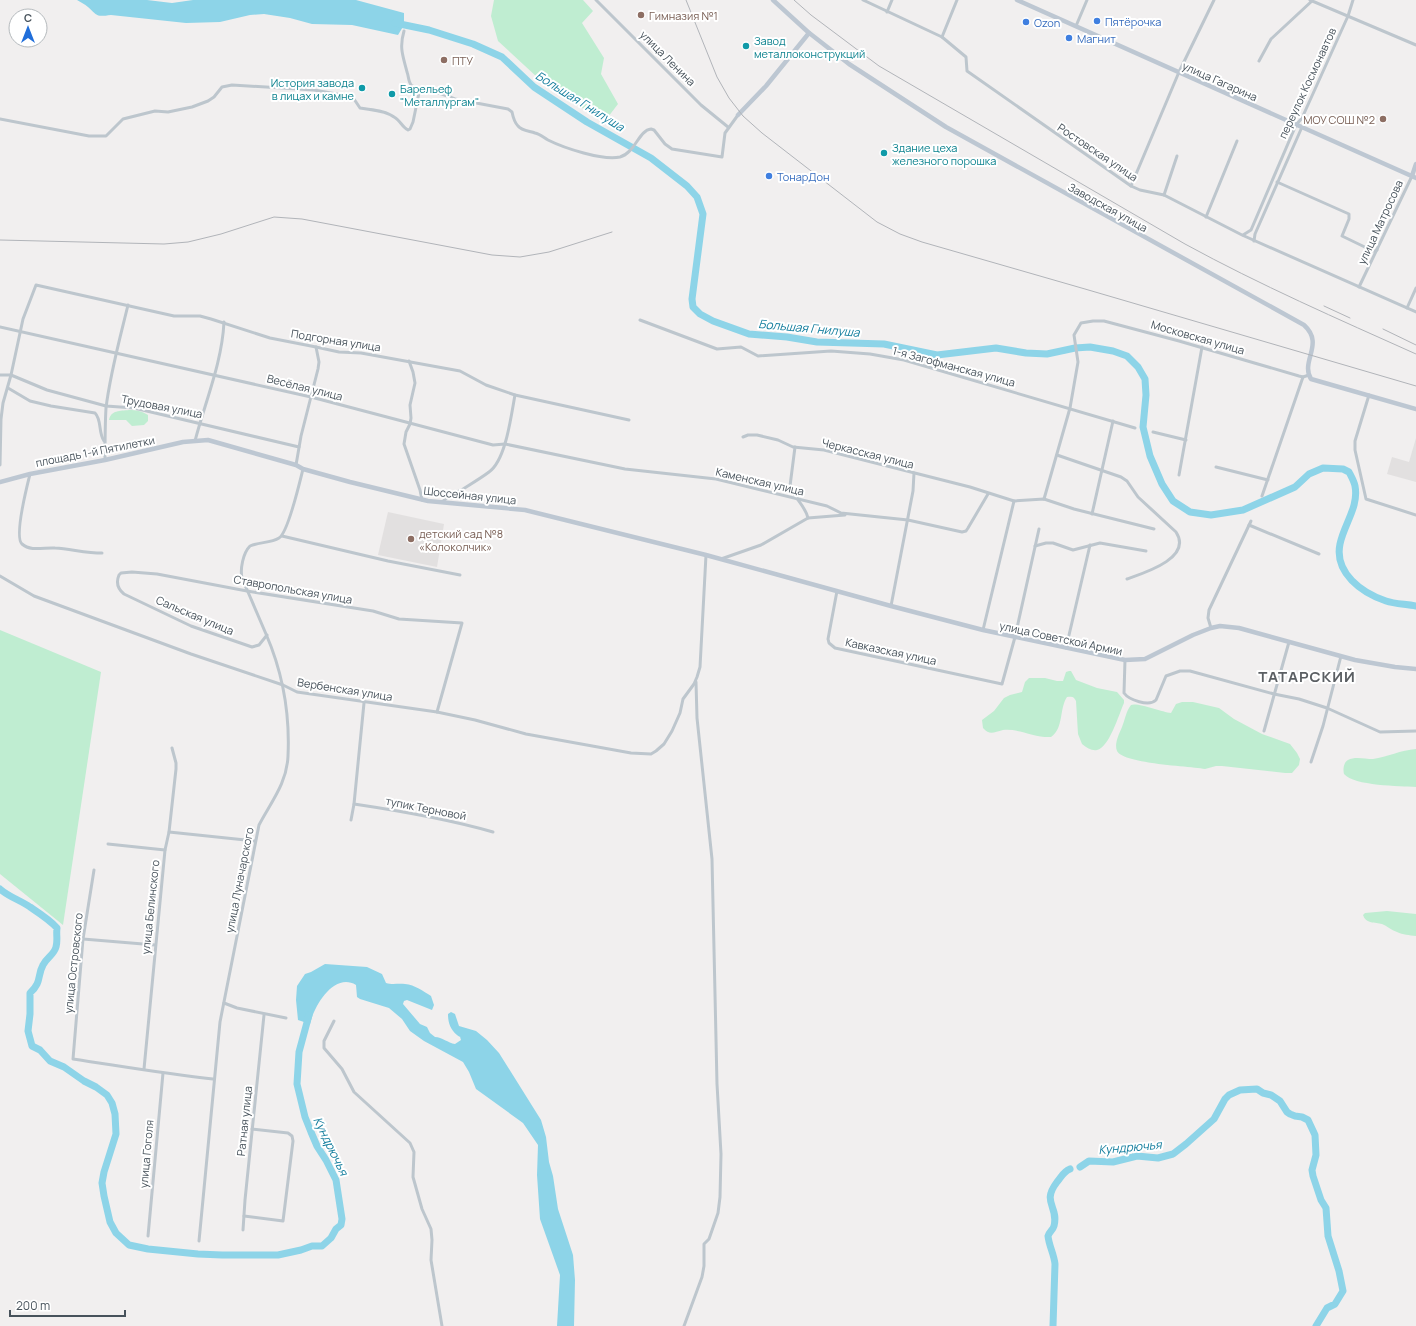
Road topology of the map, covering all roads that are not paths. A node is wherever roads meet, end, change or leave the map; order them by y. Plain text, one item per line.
1 (596, 0) edge
2 (773, 0) edge
3 (862, 0) edge
4 (892, 0) edge
5 (957, 0) edge
6 (1017, 0) edge
7 (1087, 0) edge
8 (1214, 0) edge
9 (1311, 0) edge
10 (1353, 0) edge
11 (887, 12) junction
12 (1348, 16) junction
13 (1076, 26) junction
14 (404, 31) dead end
15 (809, 33) junction
16 (942, 37) junction
17 (1416, 45) edge
18 (1259, 61) dead end
19 (1179, 72) junction
20 (420, 88) junction
21 (738, 115) joint
22 (0, 119) edge
23 (1296, 125) junction
24 (728, 127) junction
25 (1302, 127) junction
26 (1237, 141) dead end
27 (1177, 156) dead end
28 (1416, 164) edge
29 (1414, 177) edge
30 (1277, 182) junction
31 (1131, 186) junction
32 (1164, 196) junction
33 (1206, 217) junction
34 (1242, 235) junction
35 (1254, 241) junction
36 (1377, 250) junction
37 (1359, 287) junction
38 (1416, 288) edge
39 (128, 305) junction
40 (1407, 308) junction
41 (1416, 312) edge
42 (640, 320) dead end
43 (224, 322) junction
44 (0, 327) edge
45 (20, 332) junction
46 (316, 347) junction
47 (1202, 348) junction
48 (117, 353) junction
49 (409, 361) junction
50 (0, 375) edge
51 (215, 375) junction
52 (12, 376) junction
53 (1306, 376) junction
54 (8, 388) junction
55 (516, 395) junction
56 (1370, 395) junction
57 (311, 397) junction
58 (106, 406) junction
59 (1070, 408) junction
60 (1416, 409) edge
61 (629, 420) dead end
62 (1113, 421) junction
63 (199, 422) junction
64 (410, 424) junction
65 (1136, 428) dead end
66 (1153, 432) dead end
67 (743, 437) dead end
68 (1186, 440) junction
69 (194, 441) junction
70 (105, 442) junction
71 (505, 444) junction
72 (299, 447) junction
73 (795, 447) junction
74 (1057, 455) junction
75 (105, 460) junction
76 (0, 465) edge
77 (296, 465) junction
78 (605, 466) joint
79 (1216, 466) dead end
80 (303, 469) junction
81 (1101, 471) junction
82 (914, 473) junction
83 (30, 474) junction
84 (1179, 475) dead end
85 (1268, 480) junction
86 (0, 482) edge
87 (988, 494) junction
88 (1262, 496) dead end
89 (1044, 499) junction
90 (422, 500) junction
91 (797, 500) junction
92 (1014, 501) junction
93 (442, 502) junction
94 (1092, 514) junction
95 (849, 515) junction
96 (1416, 515) edge
97 (808, 518) junction
98 (908, 520) junction
99 (1251, 521) dead end
100 (1249, 525) junction
101 (1039, 529) dead end
102 (1154, 529) dead end
103 (282, 536) junction
104 (1090, 545) junction
105 (1035, 546) junction
106 (1146, 551) dead end
107 (102, 552) dead end
108 (1319, 554) dead end
109 (706, 555) junction
110 (721, 559) junction
111 (746, 565) joint
112 (460, 574) dead end
113 (0, 576) edge
114 (1127, 579) dead end
115 (118, 584) joint
116 (247, 591) junction
117 (837, 591) junction
118 (891, 606) junction
119 (1211, 628) junction
120 (983, 630) junction
121 (266, 635) junction
122 (1015, 637) junction
123 (1289, 642) junction
124 (1066, 648) junction
125 (1341, 656) junction
126 (1125, 660) junction
127 (1416, 669) edge
128 (696, 680) junction
129 (282, 685) junction
130 (1274, 694) junction
131 (364, 703) junction
132 (1327, 708) junction
133 (437, 712) junction
134 (1264, 731) dead end
135 (1416, 731) edge
136 (172, 748) dead end
137 (1311, 762) dead end
138 (354, 804) junction
139 (351, 820) dead end
140 (169, 832) junction
141 (493, 832) dead end
142 (255, 842) junction
143 (108, 844) dead end
144 (165, 850) junction
145 (94, 870) dead end
146 (84, 940) junction
147 (155, 946) junction
148 (224, 1003) junction
149 (264, 1015) junction
150 (286, 1018) dead end
151 (334, 1021) dead end
152 (144, 1069) junction
153 (163, 1073) junction
154 (213, 1079) junction
155 (252, 1129) junction
156 (244, 1216) junction
157 (243, 1230) dead end
158 (148, 1236) dead end
159 (199, 1241) dead end
160 (442, 1326) edge
161 (684, 1326) edge

1 - 24 street, улица Ленина
2 - 15 main road, Заводская улица
3 - 11 street, Ростовская улица
4 - 11 street
5 - 16 street
6 - 13 main road, улица Гагарина
7 - 13 street
8 - 19 street
9 - 12 street
9 - 18 street
10 - 12 street, переулок Космонавтов
11 - 16 street, Ростовская улица
12 - 17 street
12 - 23 street, переулок Космонавтов
13 - 19 main road, улица Гагарина
14 - 20 street
15 - 21 main road
15 - 53 main road, Заводская улица
16 - 31 street, Ростовская улица
19 - 23 main road, улица Гагарина
19 - 31 street
20 - 22 street
20 - 24 street
21 - 24 street
23 - 25 main road, улица Гагарина
23 - 34 street, переулок Космонавтов
25 - 29 main road, улица Гагарина
25 - 30 street
26 - 33 street
27 - 32 street
28 - 29 main road, улица Матросова
29 - 36 street, улица Матросова
30 - 35 street
30 - 36 street
31 - 32 street, Ростовская улица
32 - 33 street, Ростовская улица
33 - 34 street, Ростовская улица
34 - 35 street, Ростовская улица
35 - 37 street, Ростовская улица
36 - 37 street, улица Матросова
37 - 40 street, Ростовская улица
38 - 40 street
39 - 43 street, Подгорная улица
39 - 45 street, Подгорная улица
39 - 48 street
40 - 41 street, Ростовская улица
42 - 59 street, 1-я Загофманская улица
43 - 46 street, Подгорная улица
43 - 51 street
44 - 45 street, Весёлая улица
45 - 48 street, Весёлая улица
45 - 52 street
46 - 49 street, Подгорная улица
46 - 57 street
47 - 53 street, Московская улица
47 - 59 street, Московская улица
47 - 68 street
48 - 51 street, Весёлая улица
48 - 58 street
49 - 55 street, Подгорная улица
49 - 64 street
50 - 52 street, Трудовая улица
51 - 57 street, Весёлая улица
51 - 63 street
52 - 54 street
52 - 58 street, Трудовая улица
53 - 56 main road
53 - 85 street
54 - 70 street
54 - 76 street
55 - 61 street, Подгорная улица
55 - 71 street
56 - 60 main road
56 - 96 street
57 - 64 street, Весёлая улица
57 - 72 street
58 - 63 street, Трудовая улица
58 - 70 street
59 - 62 street, 1-я Загофманская улица
59 - 74 street
62 - 65 street, 1-я Загофманская улица
62 - 81 street
63 - 69 street
63 - 72 street, Трудовая улица
64 - 71 street, Весёлая улица
64 - 90 street
66 - 68 street
67 - 73 street, Черкасская улица
68 - 84 street
69 - 75 main road, площадь 1-й Пятилетки
69 - 77 main road, Шоссейная улица
70 - 75 street
71 - 78 street, Весёлая улица
71 - 93 street
72 - 77 street
73 - 82 street, Черкасская улица
73 - 91 street
74 - 81 street
74 - 89 street
75 - 83 main road, площадь 1-й Пятилетки
77 - 80 main road, Шоссейная улица
78 - 91 street, Каменская улица
79 - 85 street
80 - 90 main road, Шоссейная улица
80 - 103 street
81 - 94 street
81 - 114 street
82 - 87 street, Черкасская улица
82 - 98 street
83 - 86 main road, площадь 1-й Пятилетки
83 - 107 street
85 - 88 street
87 - 92 street, Черкасская улица
87 - 98 street, Каменская улица
89 - 92 street, Черкасская улица
89 - 94 street
90 - 93 main road, Шоссейная улица
91 - 95 street, Каменская улица
91 - 97 street
92 - 120 street
93 - 109 main road, Шоссейная улица
94 - 102 street
95 - 97 street
95 - 98 street, Каменская улица
97 - 110 street
98 - 118 street
99 - 100 street
100 - 108 street
100 - 119 street
101 - 105 street
103 - 112 street
103 - 116 street, улица Луначарского
104 - 105 street
104 - 106 street
104 - 124 street
105 - 122 street
109 - 110 main road, Шоссейная улица
109 - 128 street
110 - 111 main road, Шоссейная улица
111 - 117 main road, улица Советской Армии
113 - 129 street, Вербенская улица
115 - 116 street, Ставропольская улица
115 - 121 street, Сальская улица
116 - 121 street, улица Луначарского
116 - 133 street, Ставропольская улица
117 - 118 main road, улица Советской Армии
117 - 122 street, Кавказская улица
118 - 120 main road, улица Советской Армии
119 - 123 main road, улица Советской Армии
119 - 126 main road, улица Советской Армии
120 - 122 main road, улица Советской Армии
121 - 129 street, улица Луначарского
122 - 124 main road, улица Советской Армии
123 - 125 main road, улица Советской Армии
123 - 130 street
124 - 126 main road, улица Советской Армии
125 - 127 main road, улица Советской Армии
125 - 132 street
126 - 130 street
128 - 133 street, Вербенская улица
128 - 161 street
129 - 131 street, Вербенская улица
129 - 142 street, улица Луначарского
130 - 132 street
130 - 134 street
131 - 133 street, Вербенская улица
131 - 138 street
132 - 135 street
132 - 137 street
136 - 140 street, улица Белинского
138 - 139 street
138 - 141 street, тупик Терновой
140 - 142 street
140 - 144 street, улица Белинского
142 - 148 street, улица Луначарского
143 - 144 street
144 - 147 street, улица Белинского
145 - 146 street, улица Островского
146 - 147 street
146 - 152 street, улица Островского
147 - 152 street, улица Белинского
148 - 149 street
148 - 154 street, улица Луначарского
149 - 150 street
149 - 155 street, Ратная улица
151 - 160 street
152 - 153 street
153 - 154 street
153 - 158 street, улица Гоголя
154 - 159 street, улица Луначарского
155 - 156 street, Ратная улица
155 - 156 street
156 - 157 street, Ратная улица

